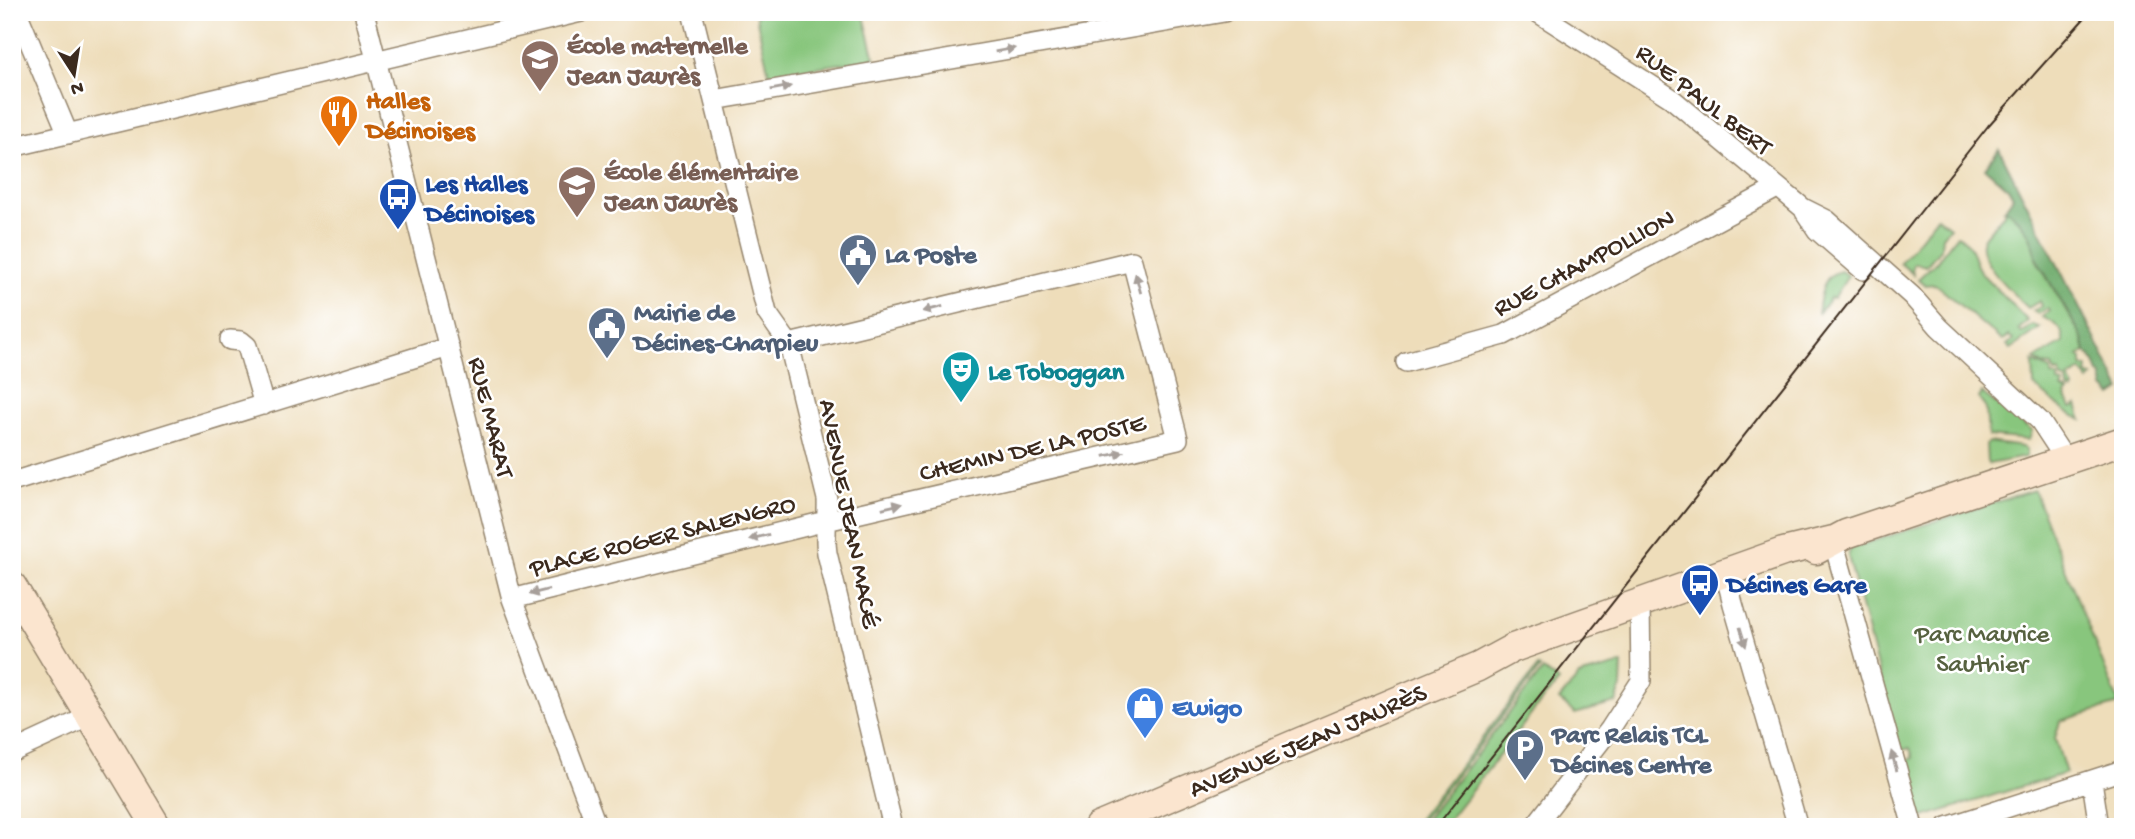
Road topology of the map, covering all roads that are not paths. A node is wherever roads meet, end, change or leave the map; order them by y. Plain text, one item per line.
1 (17, 12) edge
2 (364, 12) edge
3 (581, 12) edge
4 (692, 12) edge
5 (1224, 12) edge
6 (1537, 12) edge
7 (376, 61) junction
8 (713, 100) junction
9 (68, 134) junction
10 (12, 147) edge
11 (1777, 188) junction
12 (230, 340) dead end
13 (789, 344) junction
14 (449, 347) junction
15 (1406, 362) dead end
16 (264, 405) junction
17 (2123, 440) edge
18 (2065, 459) junction
19 (12, 482) edge
20 (826, 521) junction
21 (1833, 540) junction
22 (1730, 579) junction
23 (12, 586) edge
24 (512, 599) junction
25 (1640, 611) junction
26 (90, 716) junction
27 (12, 752) edge
28 (2123, 770) edge
29 (2092, 781) junction
30 (157, 827) edge
31 (597, 827) edge
32 (893, 827) edge
33 (1098, 827) edge
34 (1534, 827) edge
35 (1798, 827) edge
36 (1913, 827) edge
37 (1947, 827) edge
38 (2099, 827) edge

1 - 9 street
2 - 7 street, RUE MARAT
3 - 7 street
4 - 8 street, AVENUE JEAN MACÉ
8 -> 5 street
6 - 11 street, RUE PAUL BERT
7 - 9 street
7 - 14 street, RUE MARAT
8 - 13 street, AVENUE JEAN MACÉ
9 - 10 street
11 - 15 street, RUE CHAMPOLLION
11 - 18 street, RUE PAUL BERT
12 - 16 street
13 - 20 street, AVENUE JEAN MACÉ
20 -> 13 street, CHEMIN DE LA POSTE
14 - 16 street
14 - 24 street, RUE MARAT
16 - 19 street
17 - 18 main road, AVENUE JEAN JAURÈS
18 - 21 main road, AVENUE JEAN JAURÈS
20 -> 24 street, PLACE ROGER SALENGRO
20 - 32 street, AVENUE JEAN MACÉ
21 - 22 main road, AVENUE JEAN JAURÈS
36 -> 21 street
22 - 25 main road, AVENUE JEAN JAURÈS
22 -> 35 street
23 - 26 main road
24 - 31 street, RUE MARAT
25 - 33 main road, AVENUE JEAN JAURÈS
25 - 34 street
26 - 27 street
26 - 30 main road
28 - 29 street
29 - 37 street
29 - 38 street

